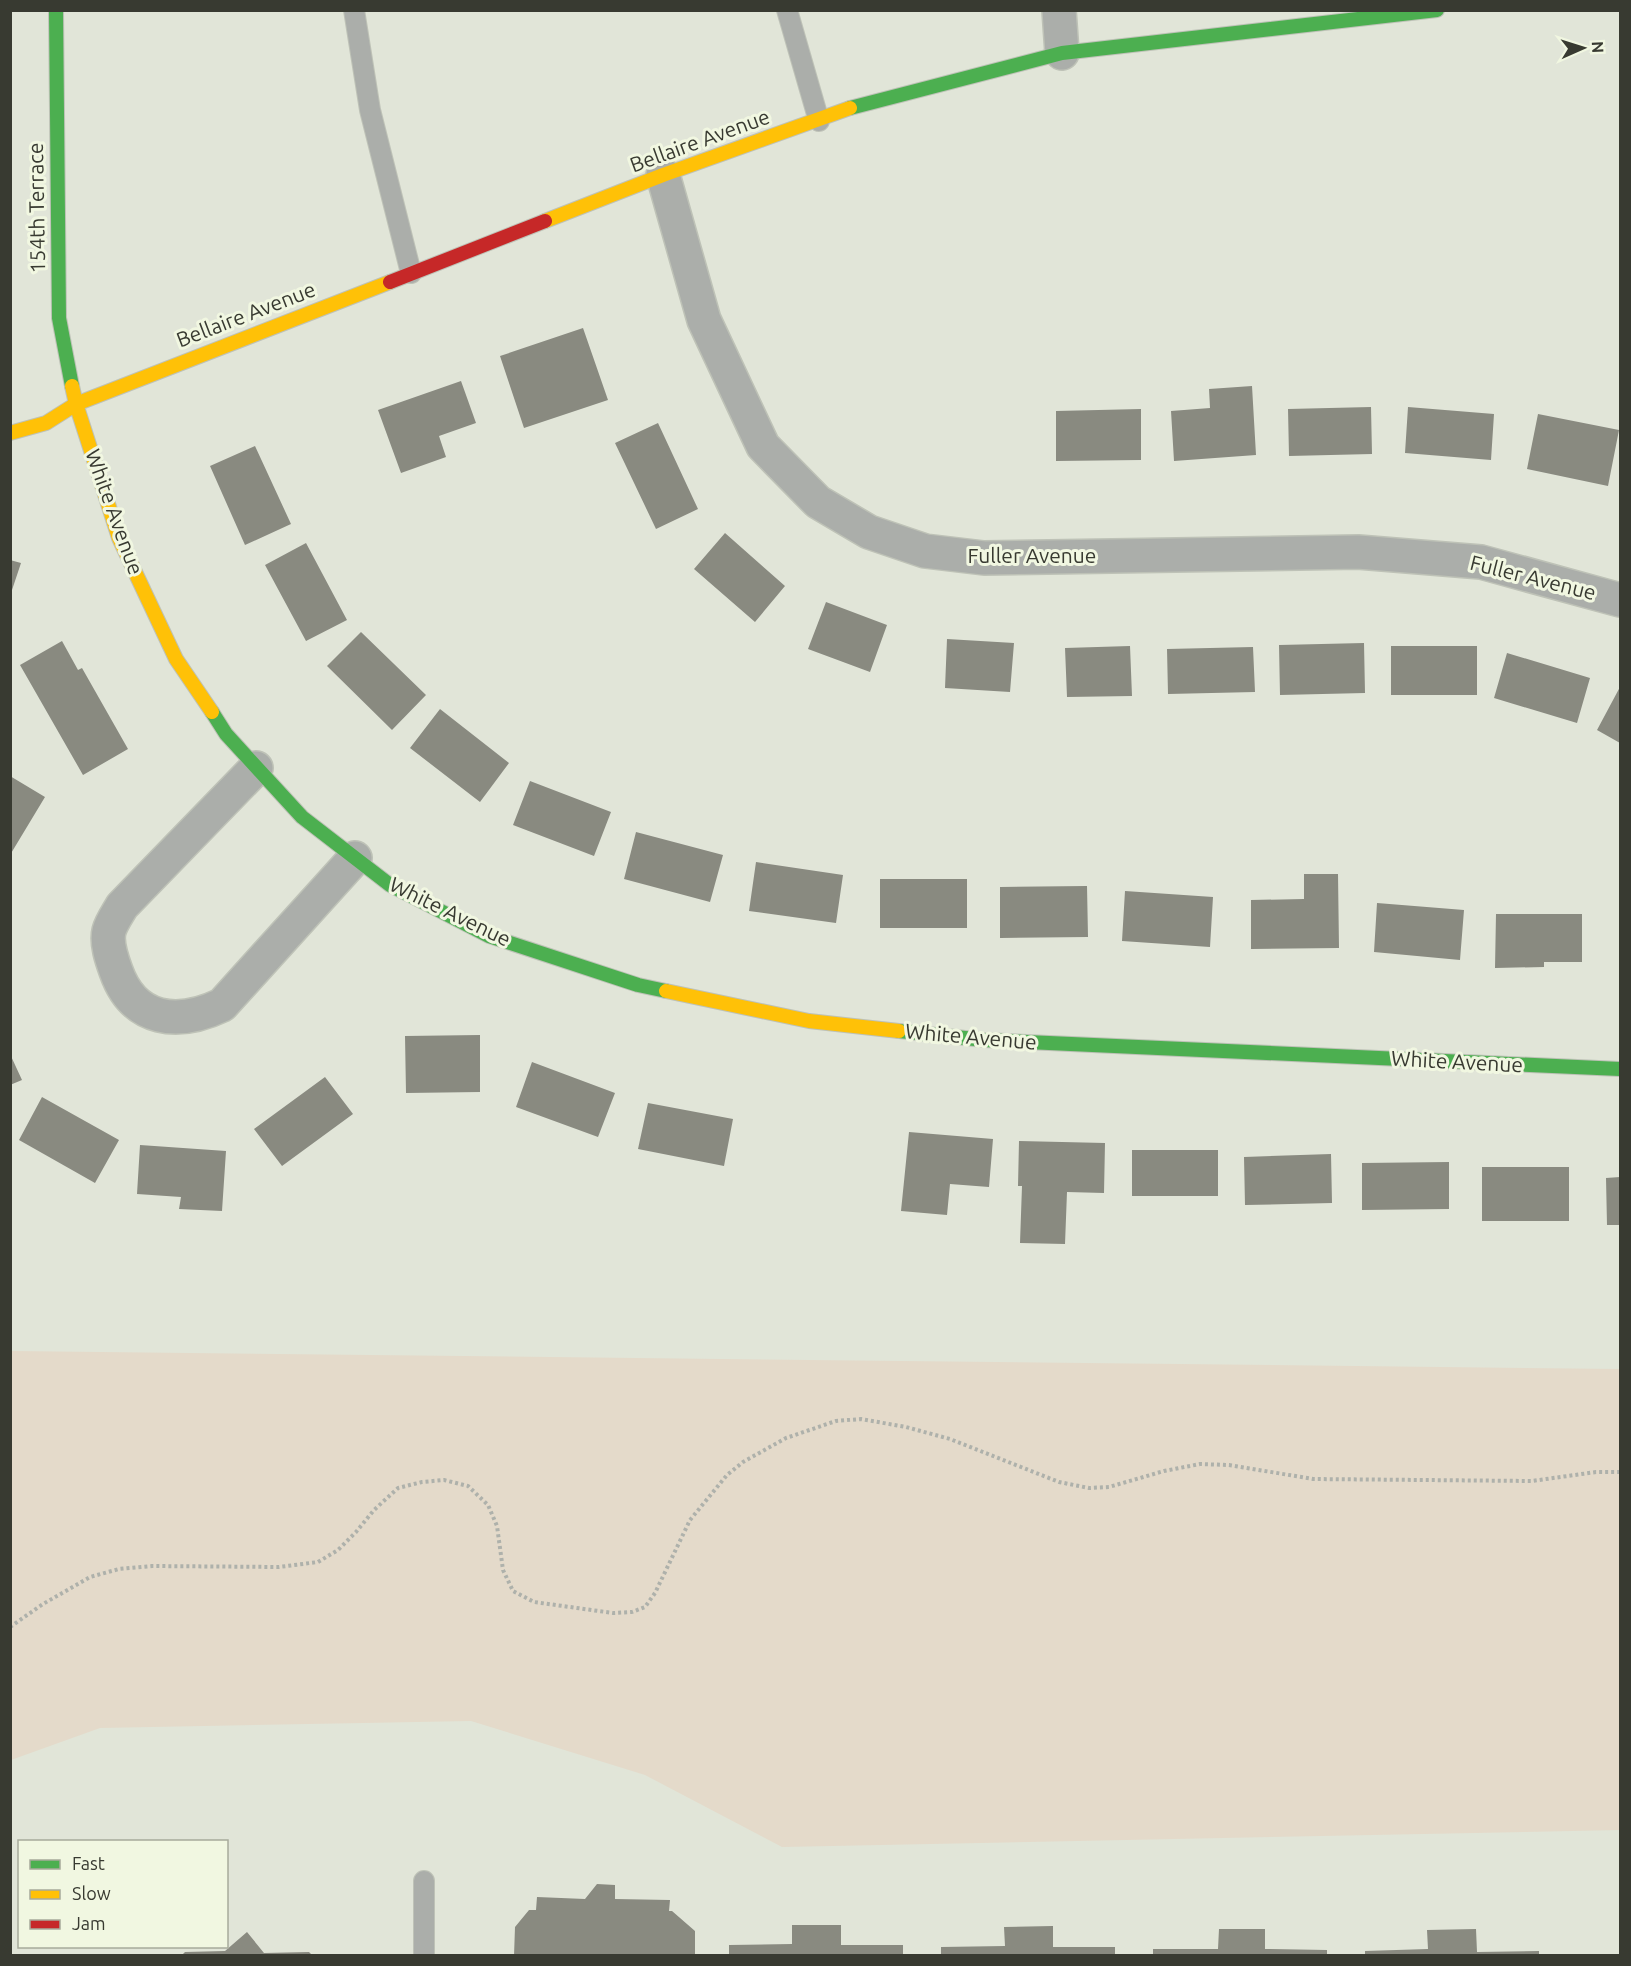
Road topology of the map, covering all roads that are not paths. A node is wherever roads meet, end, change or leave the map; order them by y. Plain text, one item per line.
1 (56, 10) edge
2 (354, 10) edge
3 (787, 10) edge
4 (1059, 10) edge
5 (1437, 10) edge
6 (1062, 53) junction
7 (819, 121) junction
8 (663, 175) junction
9 (411, 273) junction
10 (76, 404) junction
11 (10, 433) edge
12 (1620, 600) edge
13 (256, 768) junction
14 (355, 858) junction
15 (1620, 1069) edge
16 (424, 1881) dead end
17 (424, 1956) edge

1 - 10 street, 154th Terrace
2 - 9 lane
3 - 7 lane
4 - 6 street
5 - 6 street, Bellaire Avenue
6 - 7 street, Bellaire Avenue
7 - 8 street, Bellaire Avenue
8 - 9 street, Bellaire Avenue
8 - 12 street, Fuller Avenue
9 - 10 street, Bellaire Avenue
10 - 11 street, Bellaire Avenue
10 - 13 street, White Avenue
13 - 14 street, White Avenue
13 - 14 street
14 - 15 street, White Avenue
16 - 17 lane

